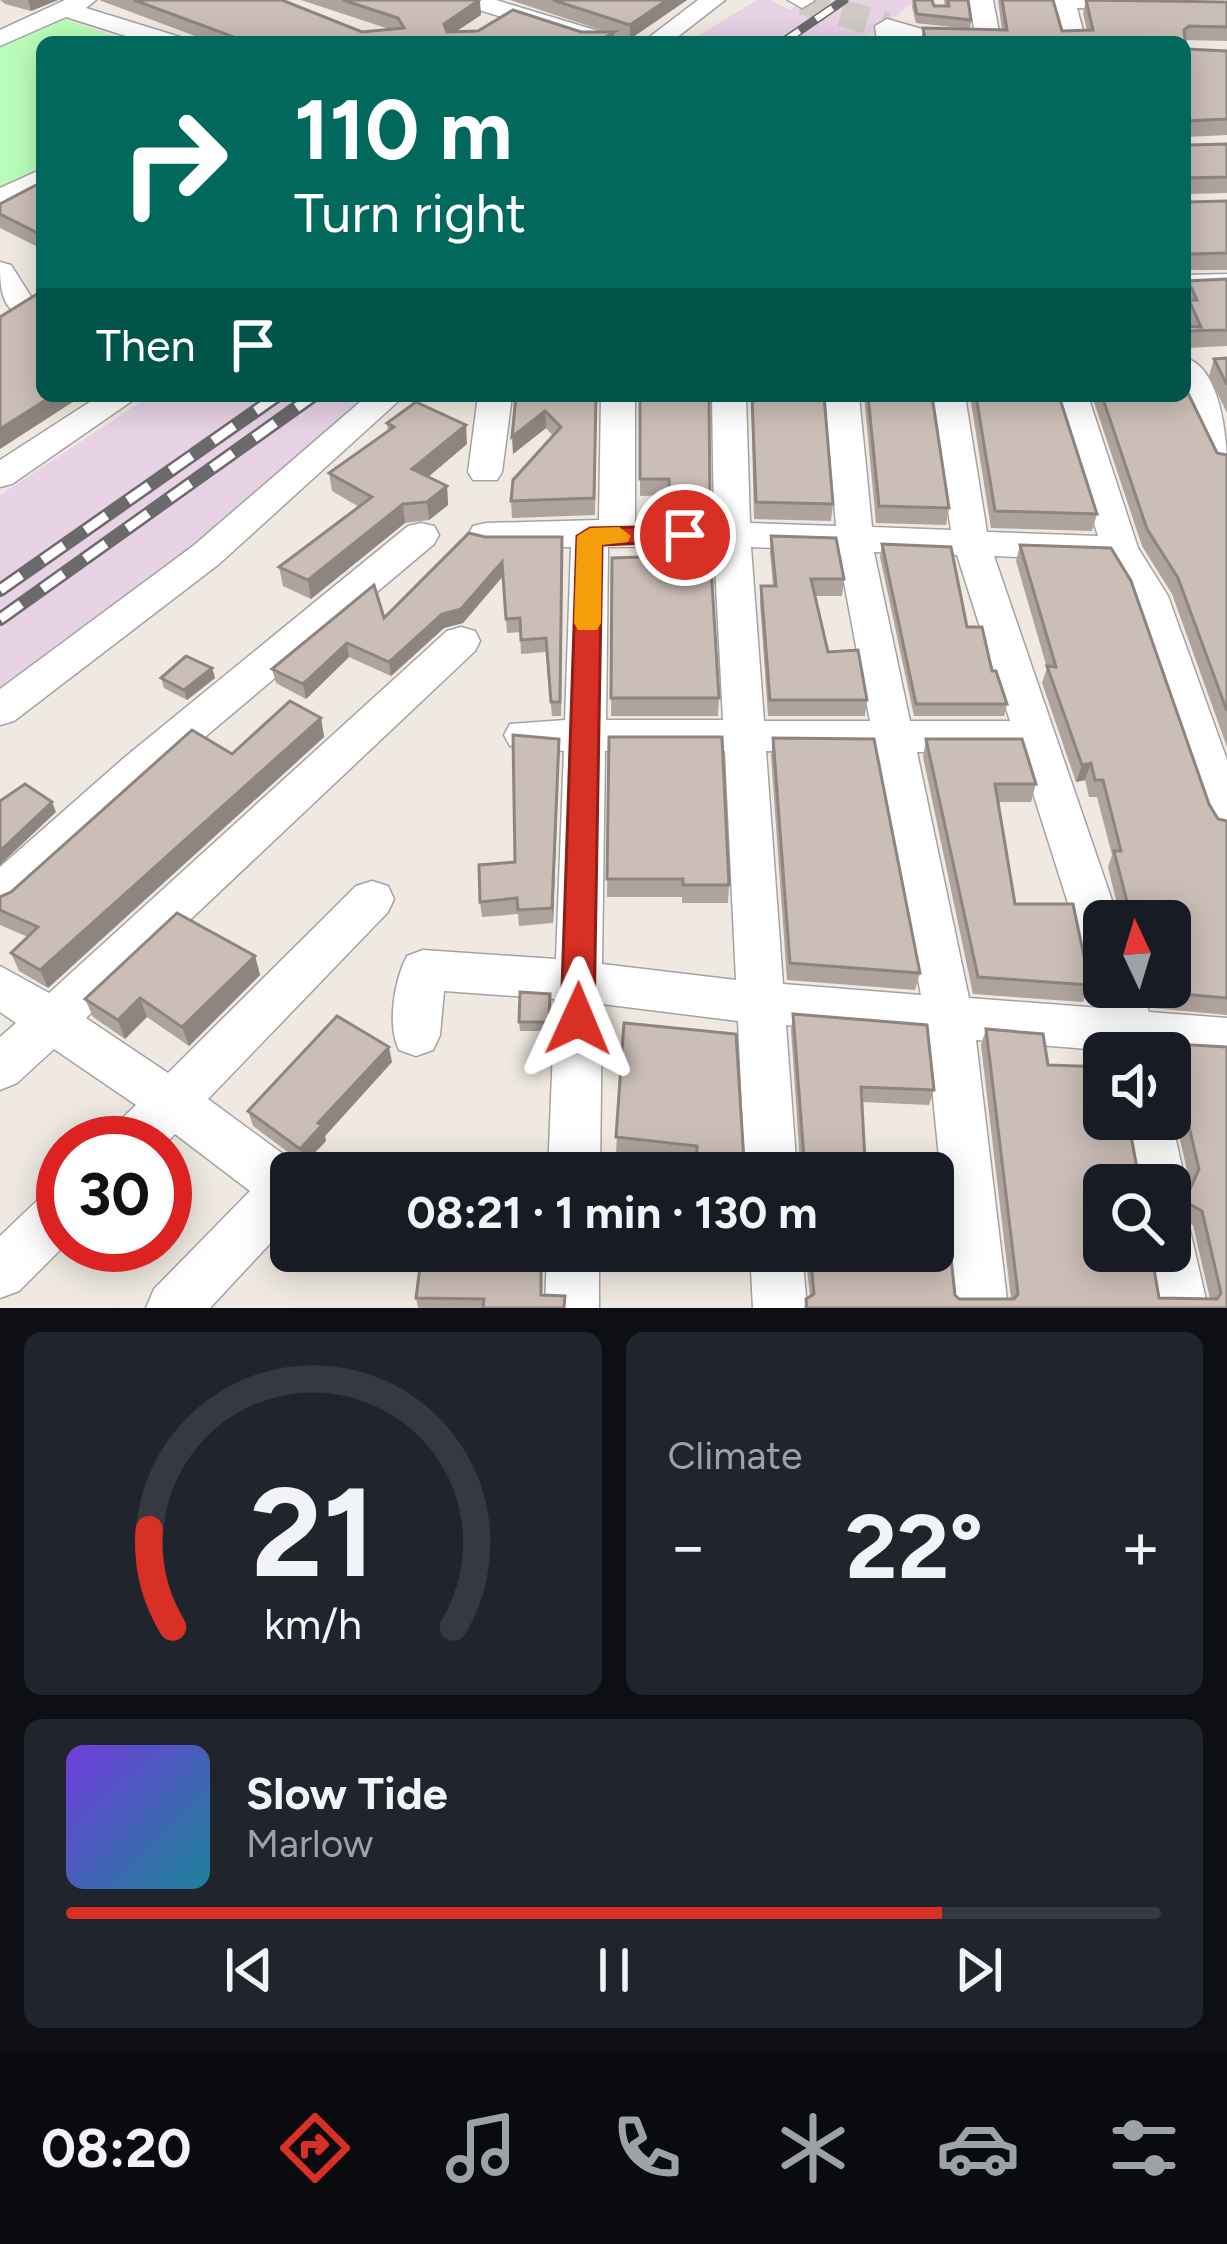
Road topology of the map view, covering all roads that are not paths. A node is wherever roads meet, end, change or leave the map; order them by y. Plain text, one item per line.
1 (471, 0) edge
2 (981, 0) edge
3 (706, 2) edge
4 (75, 4) edge
5 (1227, 5) edge
6 (510, 12) junction
7 (477, 32) edge
8 (156, 36) edge
9 (589, 36) edge
10 (663, 36) edge
11 (889, 36) tunnel mouth
12 (919, 36) edge
13 (988, 36) edge
14 (1072, 36) edge
15 (0, 39) edge
16 (36, 180) edge
17 (0, 199) edge
18 (0, 271) edge
19 (1191, 284) edge
20 (1227, 284) edge
21 (21, 306) edge
22 (1227, 361) edge
23 (1191, 364) edge
24 (1191, 377) edge
25 (112, 402) edge
26 (380, 402) edge
27 (494, 402) edge
28 (618, 402) edge
29 (729, 402) edge
30 (843, 402) edge
31 (949, 402) edge
32 (1073, 402) edge
33 (1226, 455) edge
34 (7, 463) edge
35 (485, 472) dead end
36 (732, 533) junction
37 (421, 535) dead end
38 (486, 536) edge
39 (590, 536) junction
40 (854, 541) junction
41 (971, 543) junction
42 (1120, 549) junction
43 (461, 641) dead end
44 (0, 710) edge
45 (524, 735) edge
46 (584, 735) junction
47 (744, 736) junction
48 (892, 736) junction
49 (1035, 737) junction
50 (1227, 819) edge
51 (0, 894) edge
52 (372, 899) dead end
53 (1089, 900) edge
54 (578, 981) junction
55 (0, 986) edge
56 (760, 1004) junction
57 (949, 1017) junction
58 (51, 1023) junction
59 (416, 1035) dead end
60 (1083, 1035) edge
61 (1227, 1039) edge
62 (1191, 1040) edge
63 (0, 1068) edge
64 (173, 1102) junction
65 (159, 1116) edge
66 (574, 1152) edge
67 (770, 1152) edge
68 (36, 1237) edge
69 (0, 1272) edge
70 (573, 1272) edge
71 (777, 1272) edge
72 (1175, 1272) edge
73 (173, 1308) edge
74 (572, 1308) edge
75 (780, 1308) edge
76 (981, 1308) edge
77 (1181, 1308) edge

1 - 6 street
2 - 13 street
3 - 10 street
4 - 8 street
4 - 15 street
5 - 14 street
6 - 7 street
6 - 9 street
11 - 12 street
16 - 17 street
18 - 21 street
19 - 20 street
22 - 23 street
24 - 33 street
25 - 34 street
26 - 44 street
27 - 35 street
28 - 39 street
29 - 36 street
30 - 40 street
31 - 41 street
32 - 42 street
36 - 39 street
36 - 40 street
36 - 47 street
37 - 51 street
38 - 39 street
39 - 46 street
40 - 41 street
40 - 48 street
41 - 42 street
41 - 49 street
42 - 50 street
43 - 58 street
45 - 46 street
46 - 47 street
46 - 54 street
47 - 48 street
47 - 56 street
48 - 49 street
48 - 57 street
49 - 53 street
52 - 64 street
54 - 56 street
54 - 59 street
54 - 66 street
55 - 58 street
56 - 57 street
56 - 67 street
57 - 60 street
57 - 76 street
58 - 63 street
58 - 64 street
61 - 62 street
64 - 65 street
64 - 73 street
68 - 69 street
70 - 74 street
71 - 75 street
72 - 77 street

